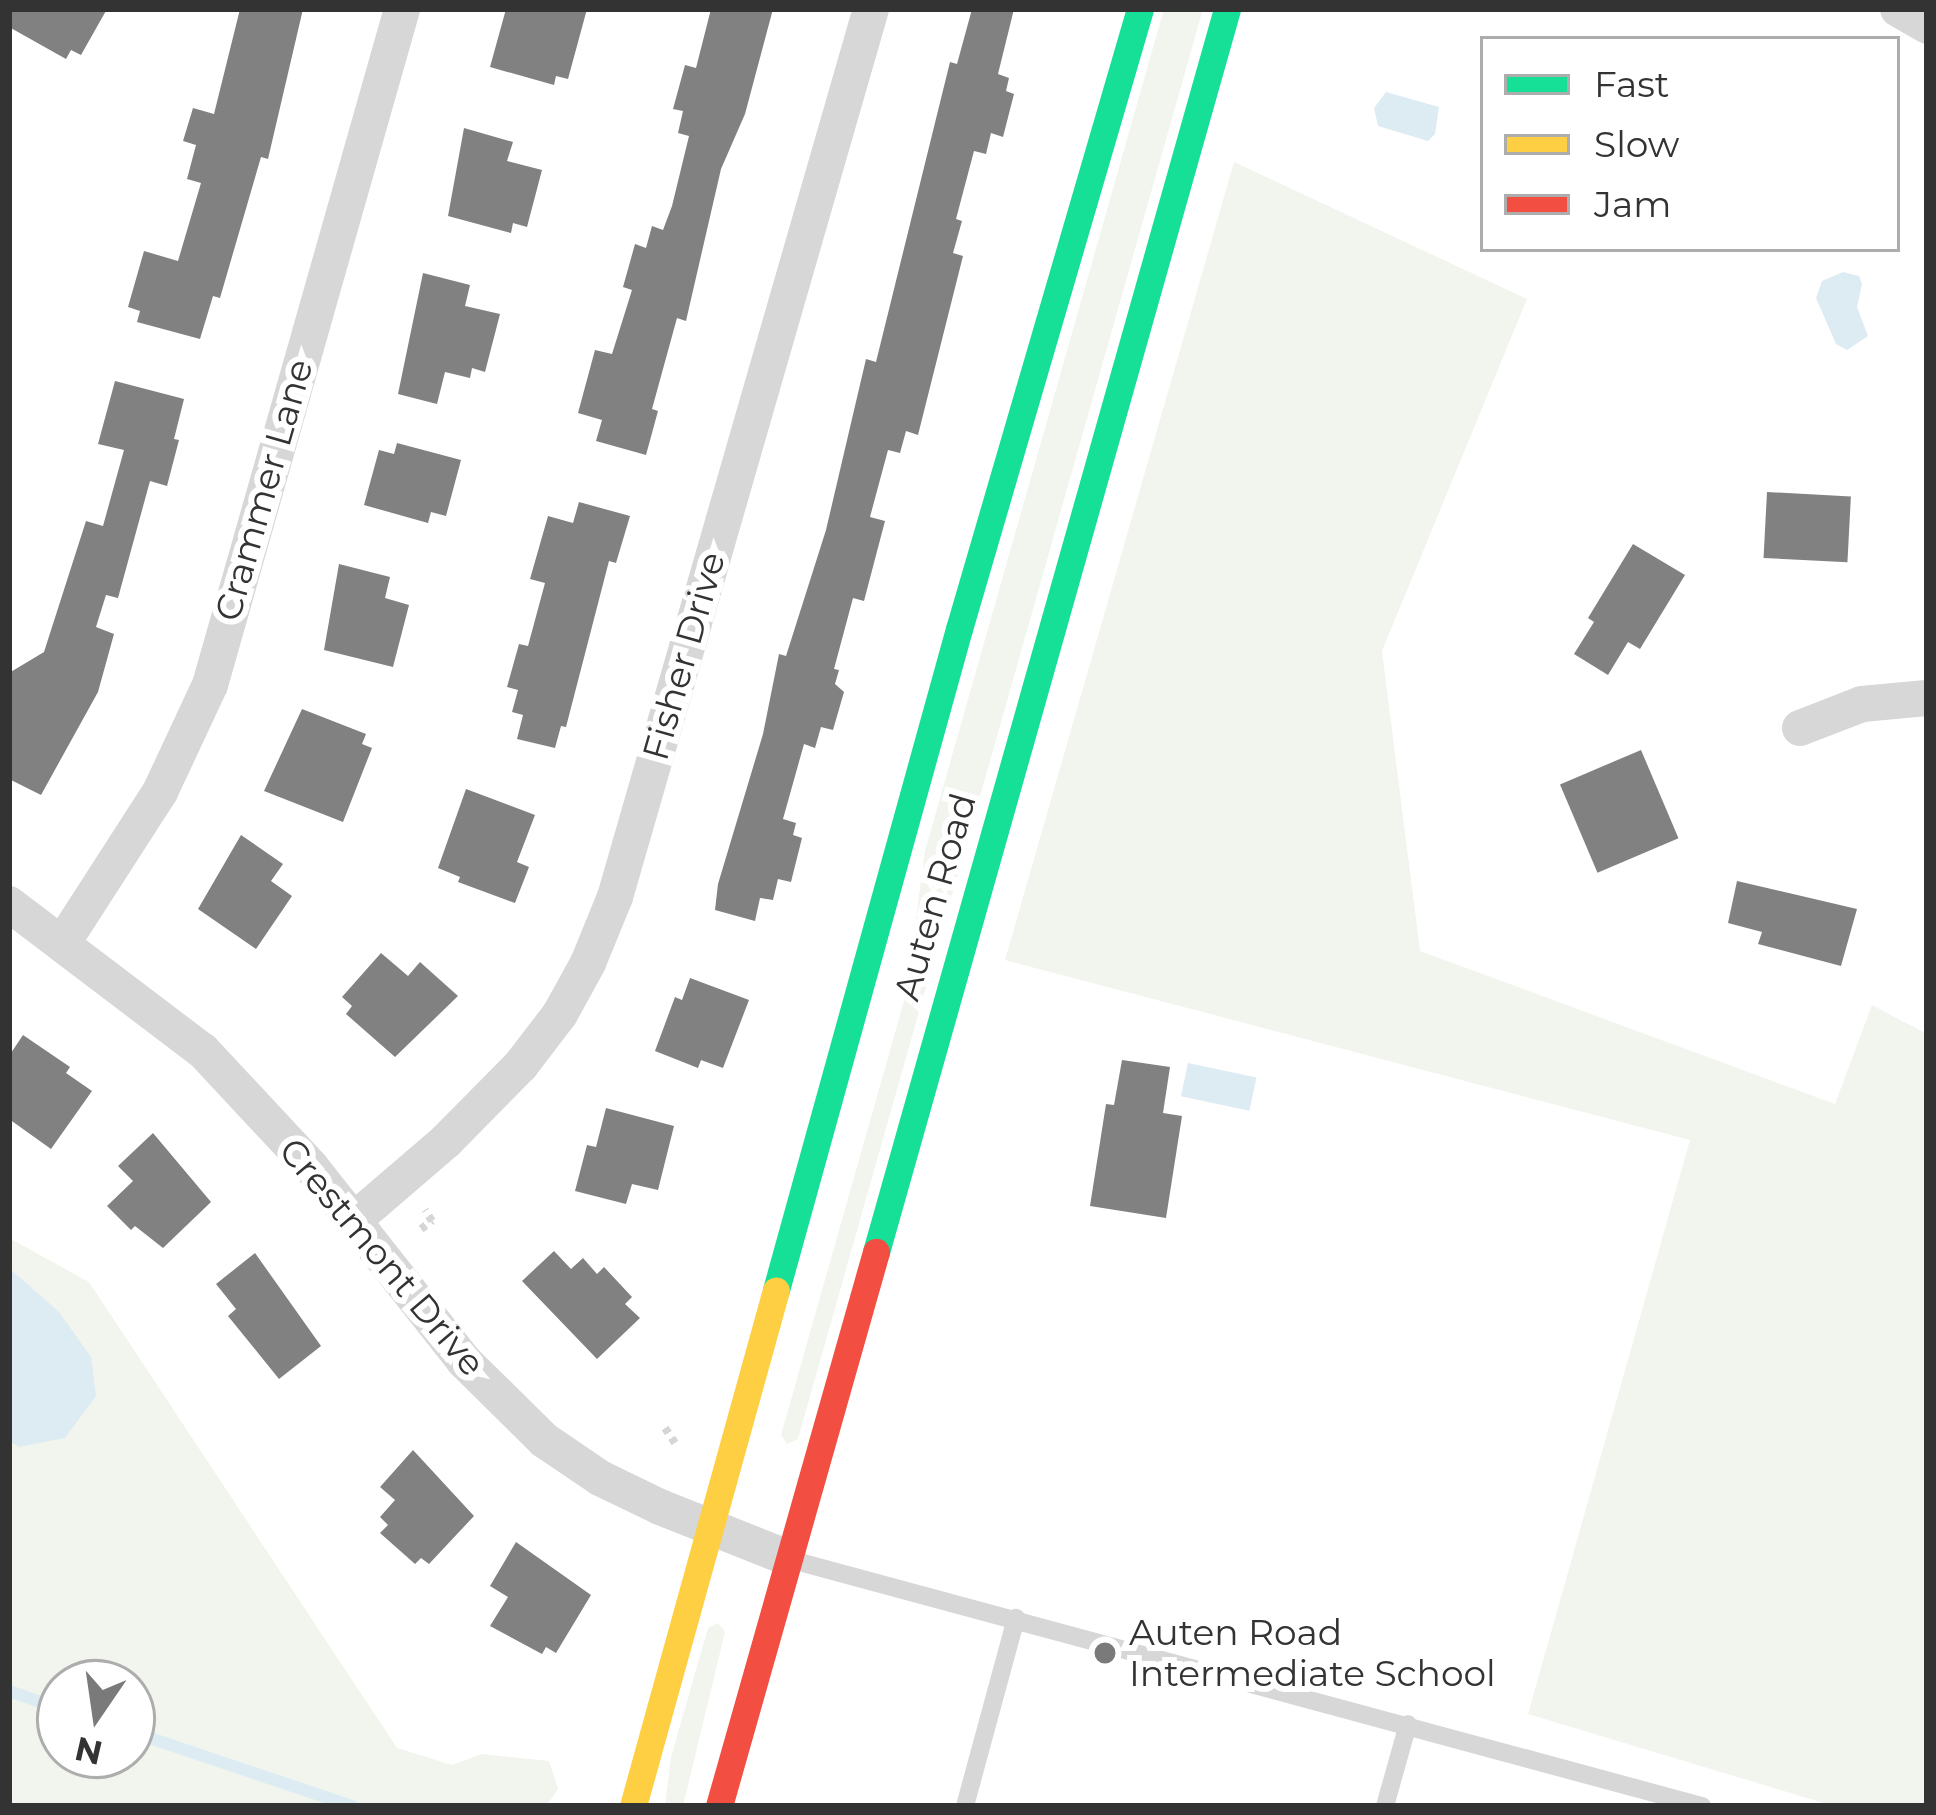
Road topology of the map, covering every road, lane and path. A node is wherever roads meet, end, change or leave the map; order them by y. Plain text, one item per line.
1 (402, 9) edge
2 (871, 9) edge
3 (1140, 9) edge
4 (1227, 9) edge
5 (1898, 9) edge
6 (1927, 26) edge
7 (1927, 698) edge
8 (1800, 728) dead end
9 (9, 904) edge
10 (62, 944) junction
11 (425, 1210) dead end
12 (353, 1220) junction
13 (421, 1229) dead end
14 (665, 1428) dead end
15 (675, 1443) dead end
16 (709, 1530) junction
17 (788, 1558) junction
18 (1016, 1618) junction
19 (1408, 1724) junction
20 (633, 1806) edge
21 (719, 1806) edge
22 (965, 1806) edge
23 (1385, 1806) edge
24 (1702, 1806) edge

1 - 10 street, Crammer Lane
2 - 12 street, Fisher Drive
3 - 16 street, Auten Road
4 - 17 street, Auten Road
5 - 6 street
7 - 8 street
9 - 10 street, Crestmont Drive
10 - 12 street, Crestmont Drive
11 - 13 path
12 - 16 street, Crestmont Drive
14 - 15 path
16 - 17 street, Crestmont Drive
16 - 20 street, Auten Road
17 - 18 lane
17 - 21 street, Auten Road
18 - 19 lane
18 - 22 lane
19 - 23 lane
19 - 24 lane

